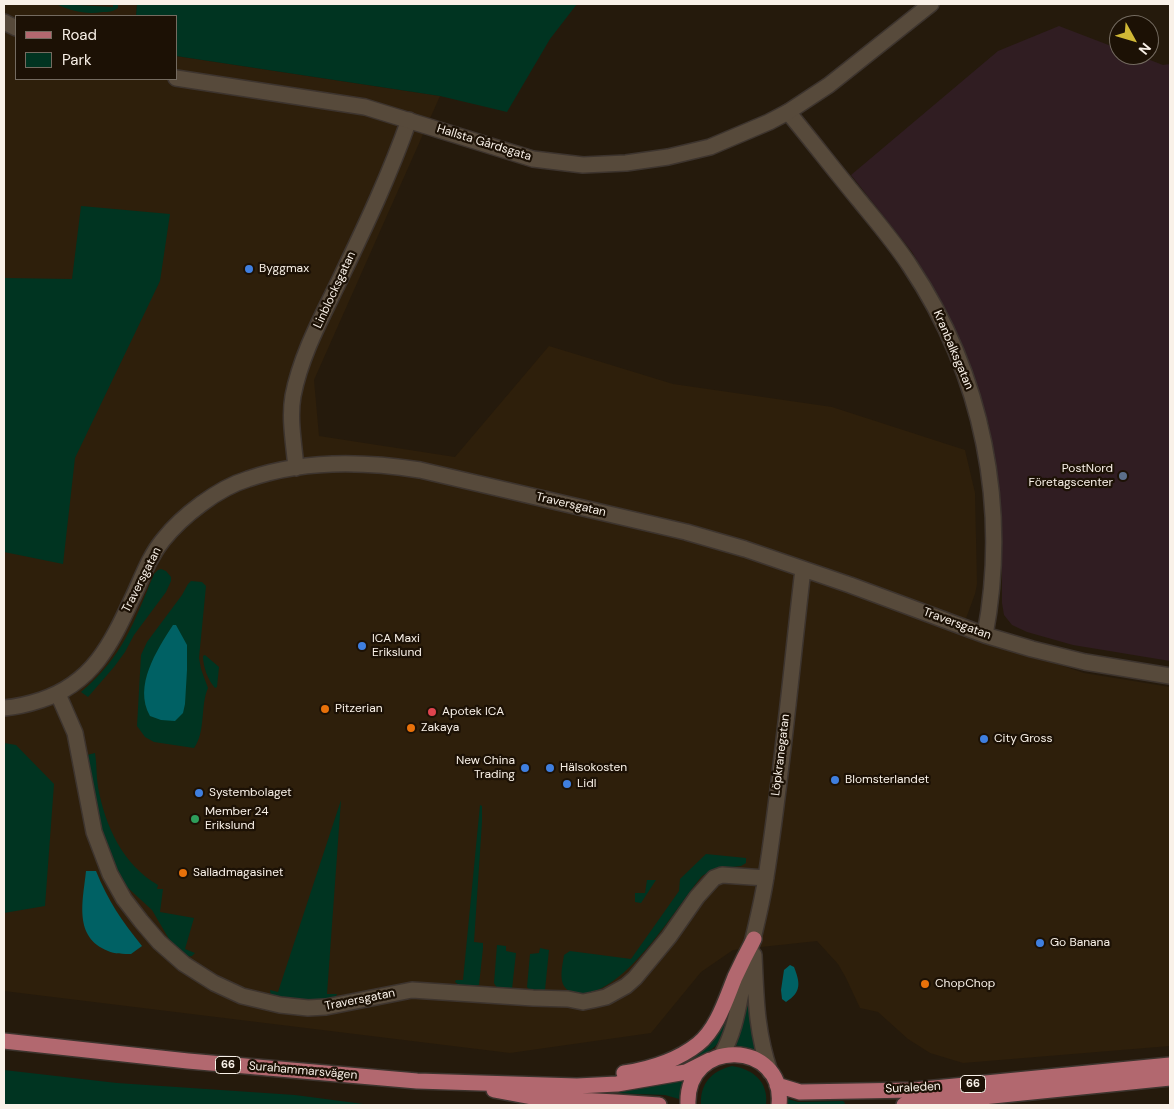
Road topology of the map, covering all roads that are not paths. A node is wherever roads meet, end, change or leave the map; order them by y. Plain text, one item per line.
1 (932, 4) edge
2 (178, 78) edge
3 (788, 112) junction
4 (408, 120) junction
5 (296, 468) junction
6 (803, 569) junction
7 (985, 635) junction
8 (1170, 676) edge
9 (58, 694) junction
10 (4, 708) edge
11 (766, 878) junction
12 (754, 939) junction
13 (4, 1041) edge
14 (716, 1058) junction
15 (1170, 1065) edge
16 (773, 1078) junction
17 (1170, 1078) edge
18 (453, 1083) junction
19 (659, 1105) edge
20 (688, 1105) edge
21 (779, 1105) edge
22 (904, 1105) edge

1 - 3 street, Hallsta Gårdsgata
2 - 4 street, Hallsta Gårdsgata
3 - 4 street, Hallsta Gårdsgata
3 - 7 street, Kranbalksgatan
4 - 5 street, Linblocksgatan
5 - 6 street, Traversgatan
5 - 9 street, Traversgatan
6 - 7 street, Traversgatan
6 - 11 street, Löpkranegatan
7 - 8 street, Traversgatan
9 - 10 street, Traversgatan
9 - 11 street, Traversgatan
11 - 12 street, Löpkranegatan
12 - 14 street, Löpkranegatan
12 - 16 street, Löpkranegatan
12 - 18 main road
13 - 18 main road, Surahammarsvägen / 66
14 - 16 main road, 66
14 - 18 main road, Surahammarsvägen / 66
14 - 20 main road
15 - 16 main road, Suraleden / 66
16 - 21 main road
17 - 22 main road, Suraleden / 66
18 - 19 main road, Surahammarsvägen / 66

